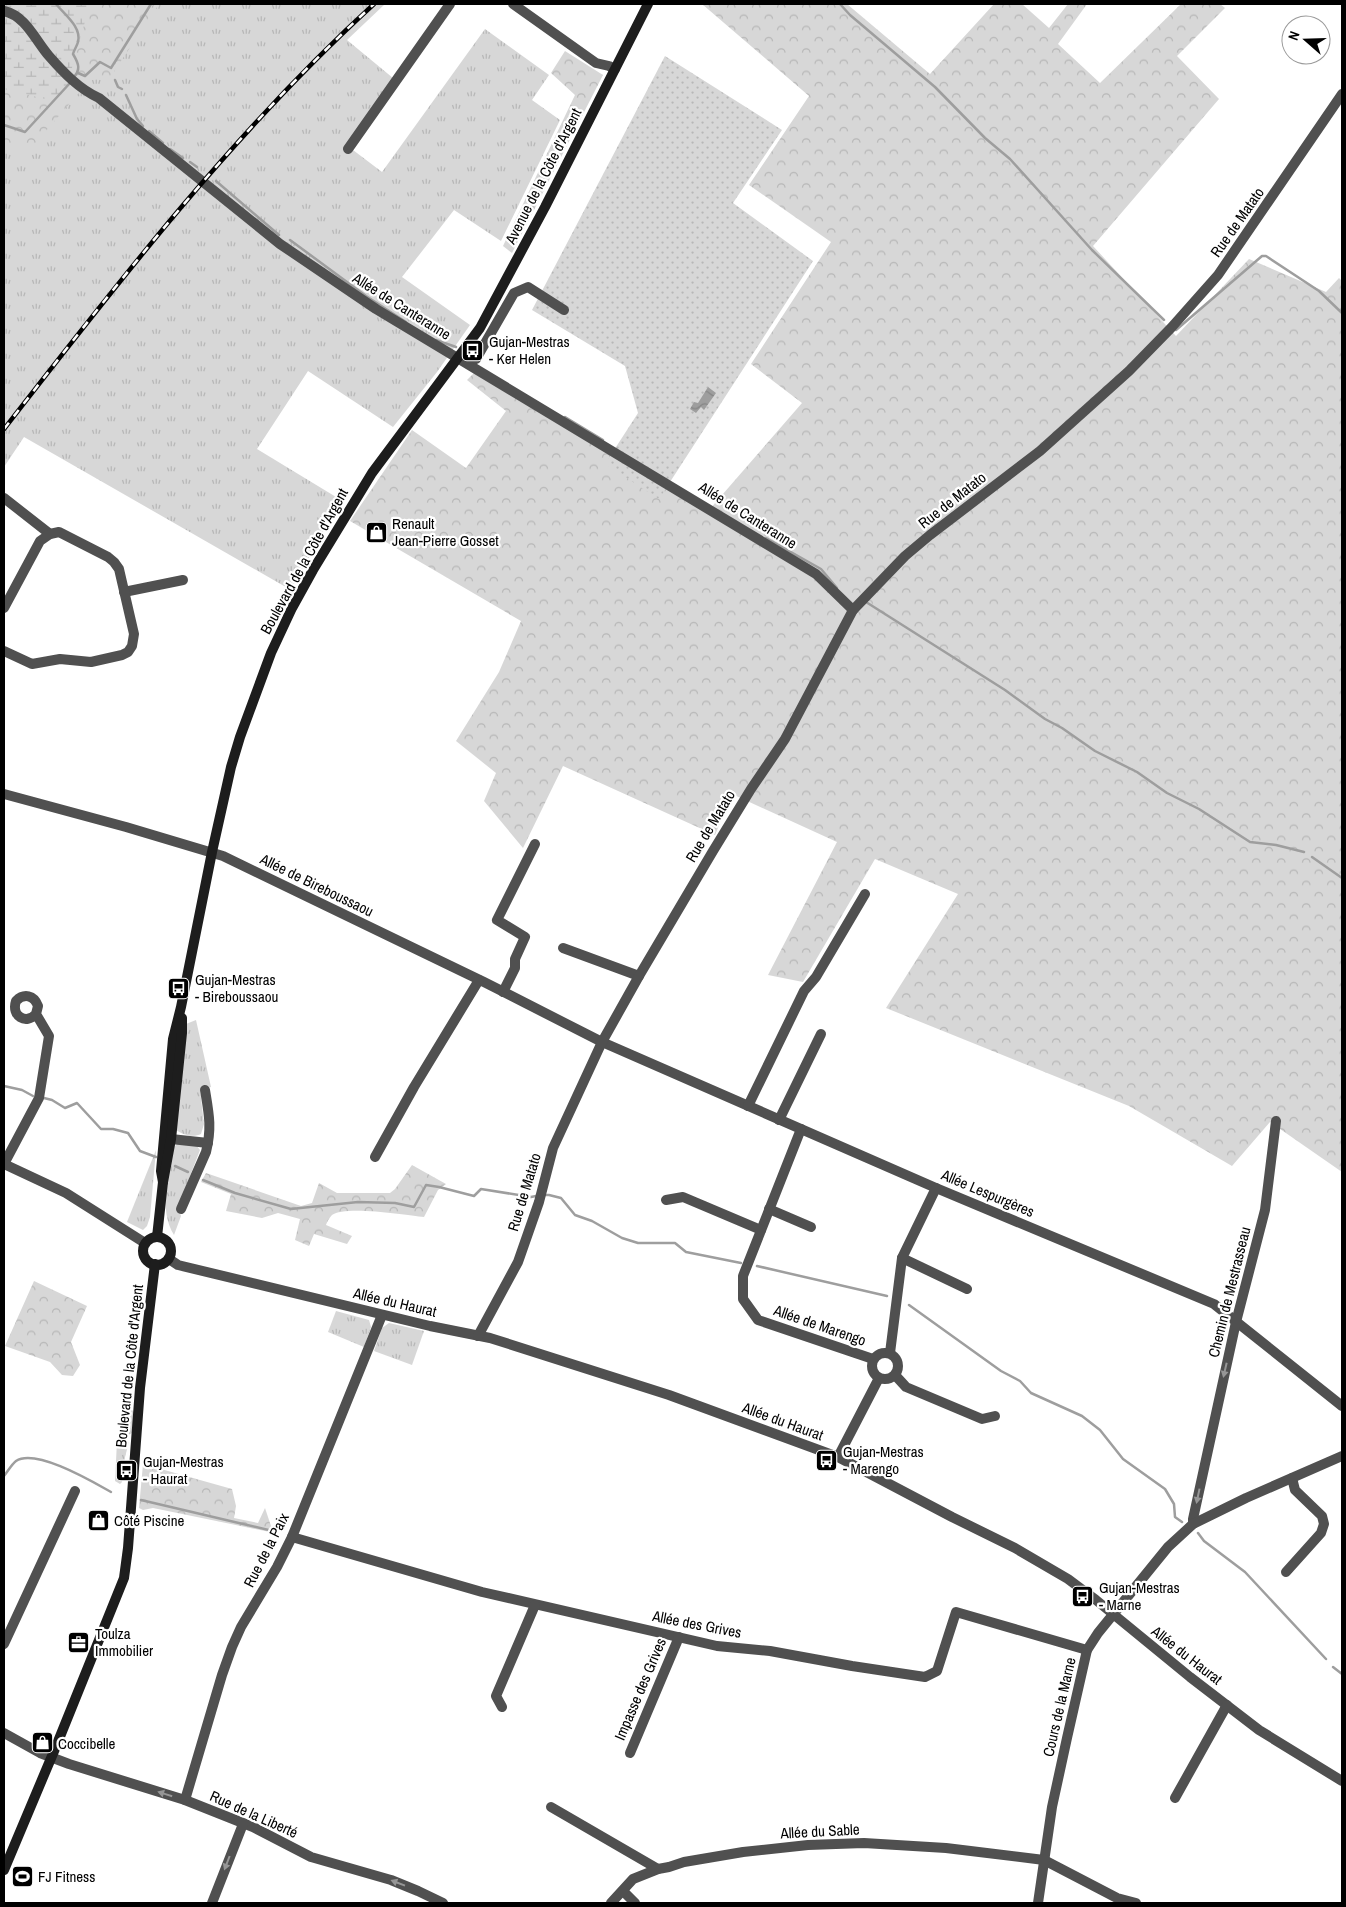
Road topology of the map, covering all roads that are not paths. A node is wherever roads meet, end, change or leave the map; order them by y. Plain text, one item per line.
1 (450, 4) edge
2 (513, 4) edge
3 (648, 4) edge
4 (4, 11) edge
5 (614, 69) junction
6 (1342, 94) edge
7 (348, 149) dead end
8 (502, 287) junction
9 (514, 293) junction
10 (564, 310) dead end
11 (458, 359) junction
12 (476, 359) dead end
13 (4, 498) edge
14 (50, 534) junction
15 (183, 580) dead end
16 (124, 592) junction
17 (4, 608) edge
18 (853, 610) junction
19 (4, 651) edge
20 (4, 794) edge
21 (535, 844) dead end
22 (212, 852) junction
23 (864, 894) dead end
24 (563, 948) dead end
25 (639, 976) junction
26 (479, 980) junction
27 (503, 992) junction
28 (36, 1014) dead end
29 (822, 1034) dead end
30 (602, 1042) junction
31 (205, 1090) dead end
32 (748, 1106) junction
33 (779, 1120) junction
34 (1276, 1121) dead end
35 (801, 1129) junction
36 (167, 1138) junction
37 (208, 1143) junction
38 (375, 1157) dead end
39 (4, 1164) edge
40 (936, 1188) junction
41 (666, 1200) dead end
42 (769, 1209) junction
43 (181, 1210) dead end
44 (811, 1227) dead end
45 (761, 1230) junction
46 (157, 1237) junction
47 (145, 1243) junction
48 (169, 1258) junction
49 (902, 1258) junction
50 (155, 1264) junction
51 (967, 1289) dead end
52 (382, 1315) junction
53 (1236, 1322) junction
54 (478, 1336) junction
55 (890, 1353) junction
56 (873, 1360) junction
57 (895, 1375) junction
58 (879, 1378) junction
59 (1342, 1406) edge
60 (995, 1416) dead end
61 (1342, 1456) edge
62 (838, 1457) junction
63 (1292, 1478) junction
64 (75, 1491) dead end
65 (1193, 1524) junction
66 (292, 1537) junction
67 (1286, 1572) dead end
68 (535, 1605) junction
69 (1113, 1614) junction
70 (679, 1637) junction
71 (4, 1644) edge
72 (1087, 1650) junction
73 (1226, 1705) junction
74 (502, 1707) dead end
75 (4, 1733) edge
76 (630, 1753) dead end
77 (52, 1757) junction
78 (1342, 1781) edge
79 (1175, 1798) dead end
80 (185, 1800) junction
81 (551, 1807) dead end
82 (243, 1824) junction
83 (1044, 1860) junction
84 (658, 1869) junction
85 (4, 1870) edge
86 (623, 1891) junction
87 (212, 1903) edge
88 (442, 1903) edge
89 (611, 1903) edge
90 (635, 1903) edge
91 (1038, 1903) edge
92 (1136, 1903) edge

1 - 7 street
2 - 5 street
3 - 5 main road, Avenue de la Côte d'Argent
4 - 11 street, Allée de Canteranne
5 - 8 main road, Avenue de la Côte d'Argent
6 - 18 street, Rue de Matato
8 - 9 street
8 - 11 main road, Avenue de la Côte d'Argent
9 - 10 street
9 - 12 street
11 - 18 street, Allée de Canteranne
11 - 22 main road, Boulevard de la Côte d'Argent
13 - 14 street
14 - 16 street
14 - 17 street
15 - 16 street
16 - 19 street
18 - 25 street, Rue de Matato
20 - 22 street, Allée de Bireboussaou
21 - 27 street
22 - 26 street, Allée de Bireboussaou
22 - 36 main road, Boulevard de la Côte d'Argent
23 - 32 street
24 - 25 street
25 - 30 street, Rue de Matato
26 - 27 street, Allée de Bireboussaou
26 - 38 street
27 - 30 street, Allée de Bireboussaou
28 - 39 street
29 - 33 street
30 - 32 street, Allée Lespurgères
30 - 54 street, Rue de Matato
31 - 37 street
32 - 33 street, Allée Lespurgères
33 - 35 street, Allée Lespurgères
34 - 53 street, Chemin de Mestrasseau
35 - 40 street, Allée Lespurgères
35 - 42 street, Allée de Marengo
36 - 37 street
36 - 46 main road, Boulevard de la Côte d'Argent
37 - 43 street
39 - 47 street
40 - 49 street
40 - 53 street, Allée Lespurgères
41 - 45 street
42 - 44 street
42 - 45 street, Allée de Marengo
45 - 56 street, Allée de Marengo
46 - 47 main road
46 - 48 main road
47 - 50 main road
48 - 50 main road
48 - 52 street, Allée du Haurat
49 - 51 street
49 - 55 street
50 - 77 main road, Boulevard de la Côte d'Argent
52 - 54 street, Allée du Haurat
52 - 66 street, Rue de la Paix
53 - 59 street, Allée Lespurgères
53 -> 65 street, Chemin de Mestrasseau
54 - 62 street, Allée du Haurat
55 - 56 street
55 - 57 street
56 - 58 street
57 - 58 street
57 - 60 street
58 - 62 street
61 - 63 street, Cours de la Marne
62 - 69 street, Allée du Haurat
63 - 65 street, Cours de la Marne
63 - 67 street
64 - 71 street
65 - 69 street, Cours de la Marne
66 - 68 street, Allée des Grives
66 - 80 street, Rue de la Paix
68 - 70 street, Allée des Grives
68 - 74 street
69 - 72 street, Cours de la Marne
69 - 73 street, Allée du Haurat
70 - 72 street, Allée des Grives
70 - 76 street, Impasse des Grives
72 - 83 street, Cours de la Marne
73 - 78 street, Allée du Haurat
73 - 79 street
75 - 77 street, Rue de la Liberté
80 -> 77 street, Rue de la Liberté
77 - 85 main road, Boulevard de la Côte d'Argent
80 - 82 street, Rue de la Liberté
81 - 84 street
82 -> 87 street
88 -> 82 street, Rue de la Liberté
83 - 84 street, Allée du Sable
83 - 91 street, Cours de la Marne
83 - 92 street
84 - 86 street, Allée du Sable
86 - 89 street, Allée du Sable
86 - 90 street

